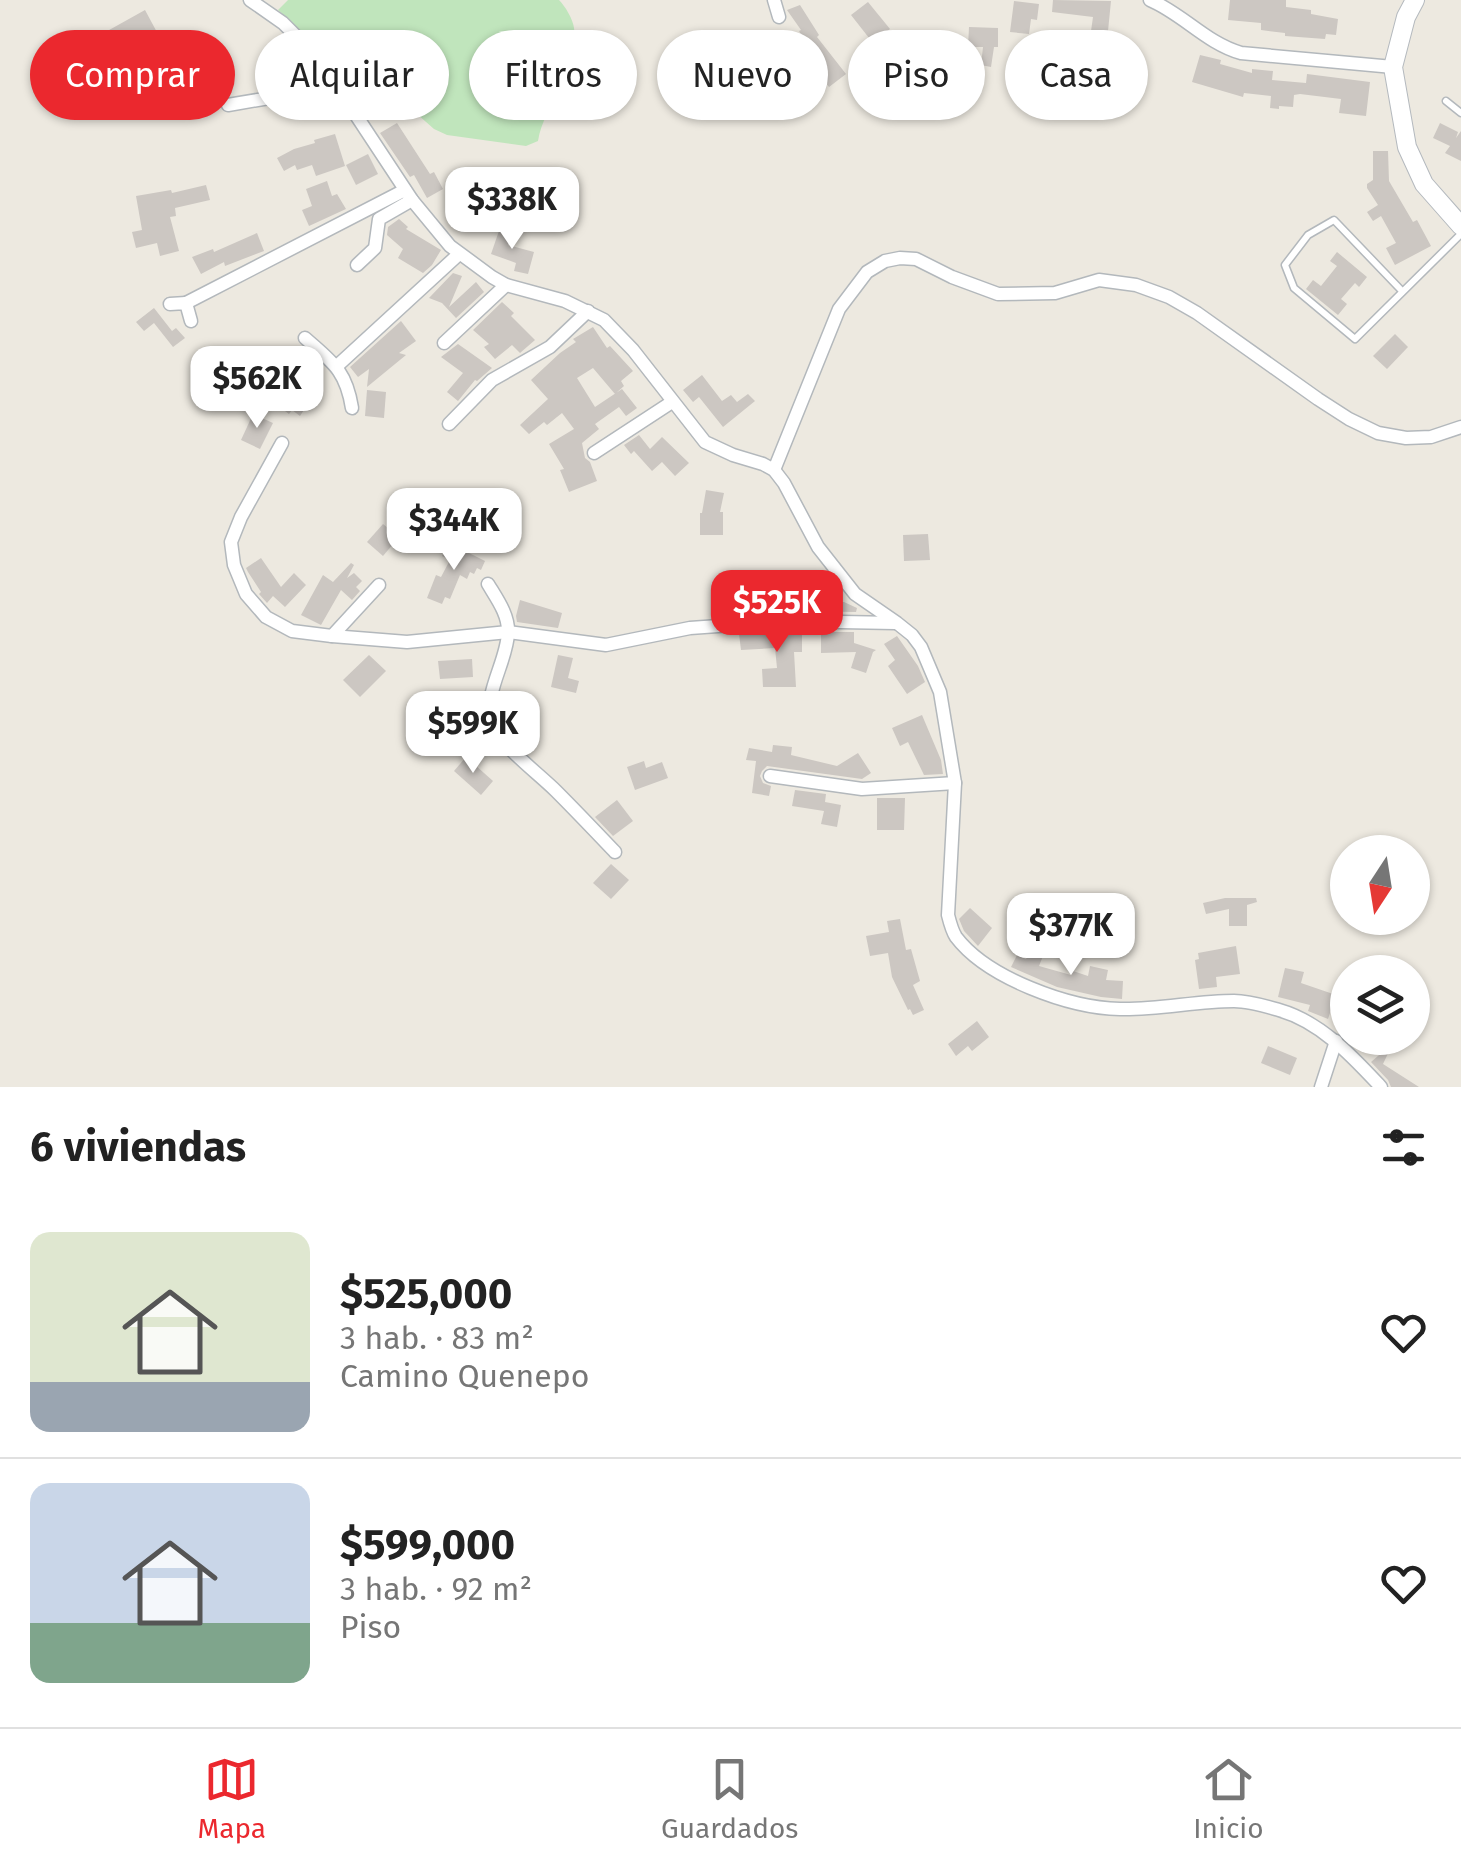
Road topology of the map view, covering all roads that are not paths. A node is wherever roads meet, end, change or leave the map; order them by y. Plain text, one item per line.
1 (250, 0) edge
2 (774, 0) edge
3 (1150, 0) edge
4 (1415, 0) edge
5 (779, 17) dead end
6 (291, 30) edge
7 (1393, 67) junction
8 (1446, 102) dead end
9 (1461, 113) edge
10 (361, 120) edge
11 (409, 195) junction
12 (1461, 226) edge
13 (1461, 234) edge
14 (459, 254) junction
15 (357, 265) dead end
16 (506, 285) junction
17 (1402, 291) junction
18 (186, 303) junction
19 (170, 304) dead end
20 (588, 311) junction
21 (190, 321) dead end
22 (305, 338) dead end
23 (444, 343) dead end
24 (336, 366) junction
25 (672, 402) junction
26 (352, 408) dead end
27 (448, 424) dead end
28 (1461, 427) edge
29 (282, 443) dead end
30 (594, 453) dead end
31 (774, 470) junction
32 (488, 584) dead end
33 (380, 586) dead end
34 (897, 623) junction
35 (508, 632) junction
36 (332, 636) junction
37 (770, 776) dead end
38 (955, 783) junction
39 (615, 852) dead end
40 (1330, 1038) edge
41 (1332, 1055) edge
42 (1352, 1055) edge
43 (1322, 1087) edge
44 (1381, 1087) edge

1 - 6 street
2 - 5 street
3 - 7 street
4 - 7 street
7 - 12 street
8 - 9 lane
10 - 11 street
11 - 14 street
11 - 15 street
11 - 18 street
13 - 17 lane
14 - 16 street
14 - 24 street
16 - 20 street
16 - 23 street
17 - 17 lane
18 - 19 street
18 - 21 street
20 - 25 street
20 - 27 street
22 - 24 street
24 - 26 street
25 - 30 street
25 - 31 street
28 - 31 street
29 - 36 street
31 - 34 street
32 - 35 street
33 - 36 street
34 - 35 street
34 - 38 street
35 - 36 street
35 - 39 street
37 - 38 street
38 - 40 street
41 - 43 street
42 - 44 street

